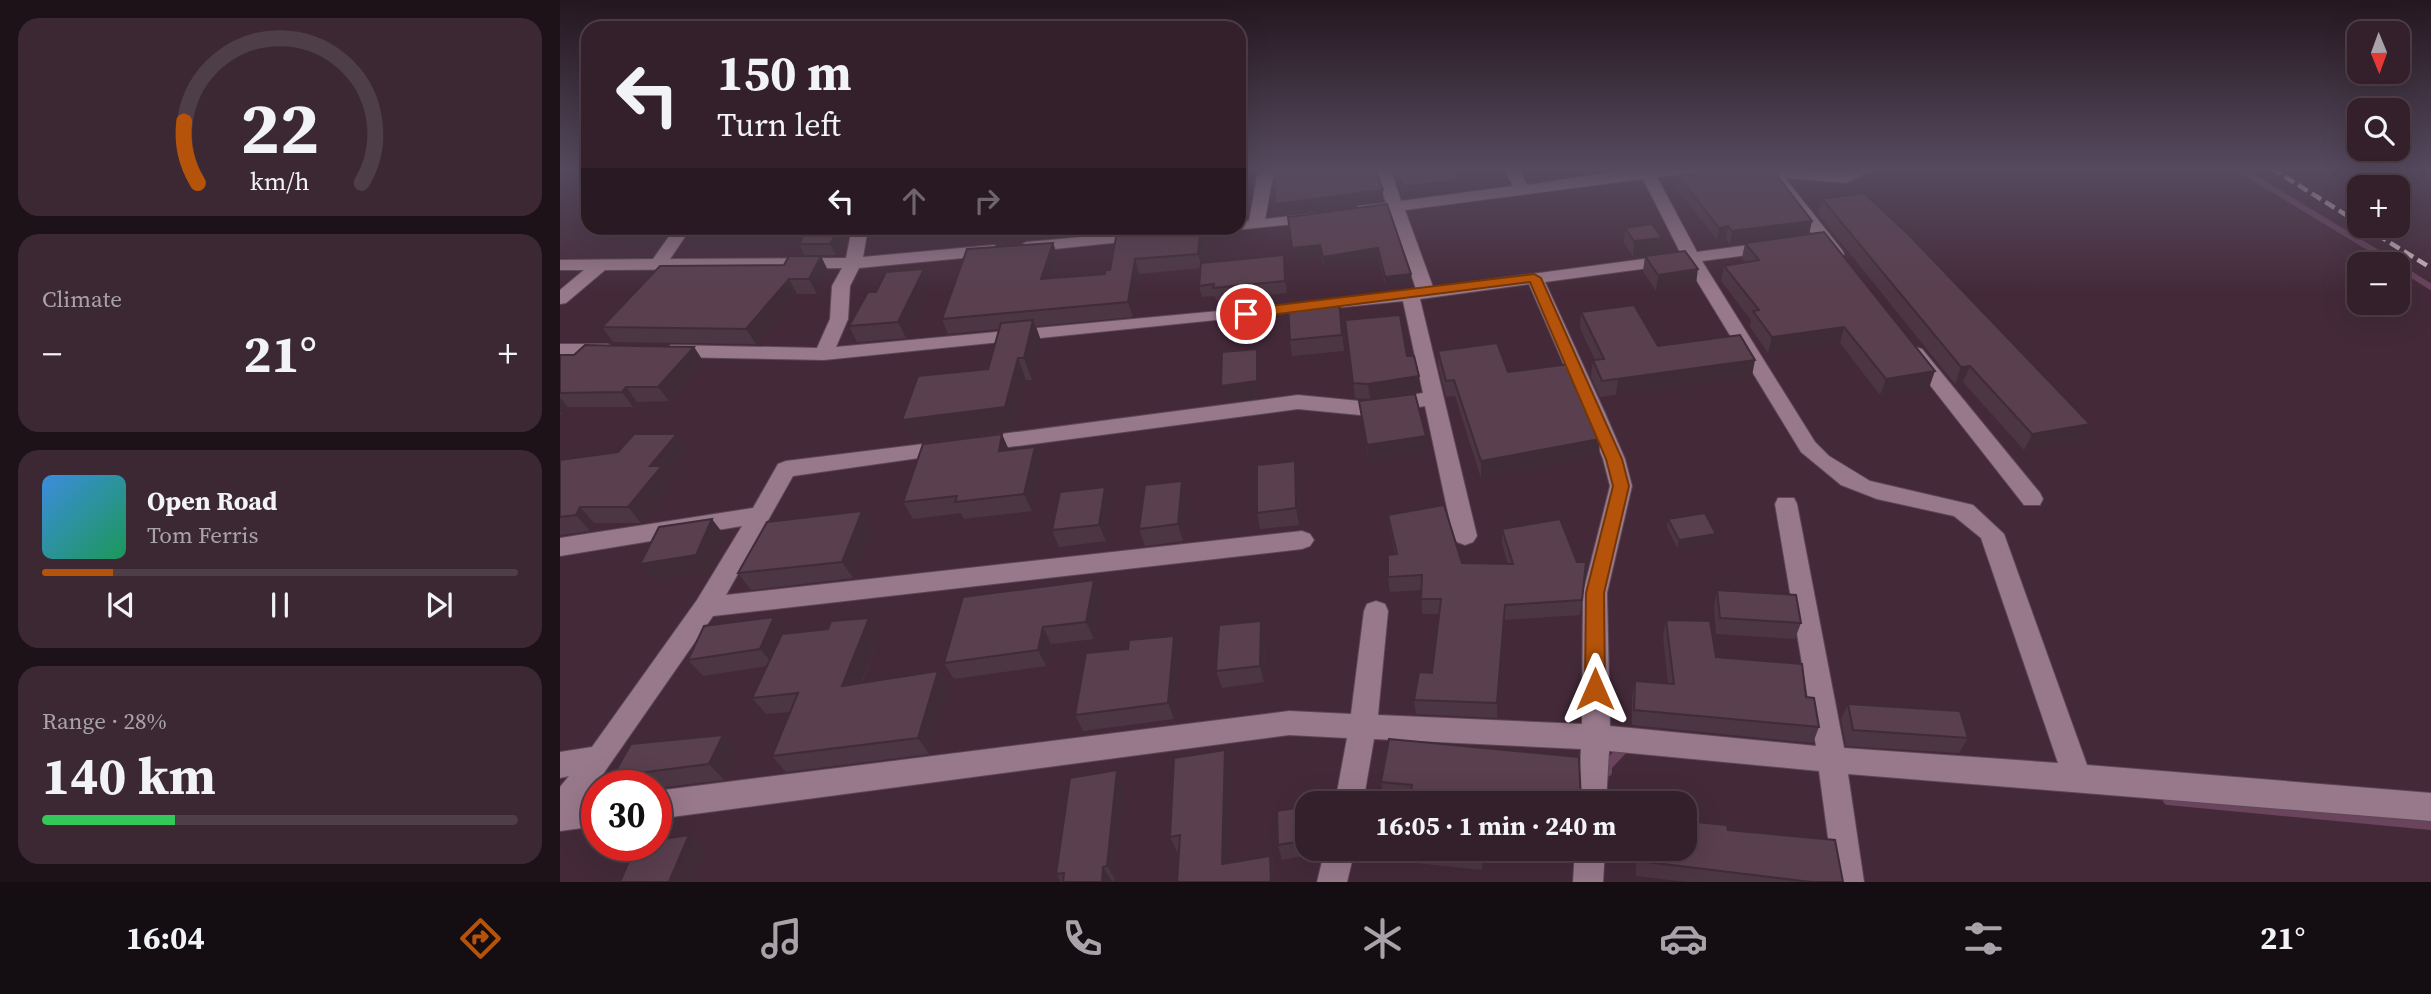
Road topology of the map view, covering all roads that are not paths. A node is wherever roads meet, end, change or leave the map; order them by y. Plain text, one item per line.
1 (1253, 209) edge
2 (1371, 209) edge
3 (1398, 209) edge
4 (1666, 209) edge
5 (1801, 209) edge
6 (1247, 226) edge
7 (678, 235) edge
8 (859, 235) edge
9 (1157, 235) edge
10 (1825, 239) junction
11 (1692, 259) junction
12 (853, 263) junction
13 (658, 264) junction
14 (560, 265) edge
15 (600, 265) junction
16 (1850, 272) edge
17 (1534, 278) junction
18 (1418, 293) junction
19 (560, 299) edge
20 (1902, 337) edge
21 (560, 350) edge
22 (629, 351) edge
23 (657, 351) edge
24 (824, 354) junction
25 (1434, 398) junction
26 (2032, 499) dead end
27 (1786, 504) dead end
28 (760, 515) junction
29 (1465, 536) dead end
30 (1302, 540) dead end
31 (560, 547) edge
32 (706, 607) junction
33 (1376, 611) dead end
34 (1363, 725) junction
35 (1596, 737) junction
36 (600, 758) junction
37 (560, 765) edge
38 (1832, 765) junction
39 (2077, 777) junction
40 (1351, 791) edge
41 (1593, 791) edge
42 (672, 803) edge
43 (2431, 807) edge
44 (560, 810) edge
45 (581, 814) edge
46 (560, 817) edge
47 (1337, 861) edge
48 (1589, 861) edge
49 (1332, 882) edge
50 (1588, 882) edge
51 (1849, 882) edge

1 - 6 street
2 - 6 street
3 - 18 street
4 - 11 street
5 - 10 street
7 - 13 street
8 - 12 street
9 - 12 street
10 - 11 street
10 - 16 street
11 - 17 street
11 - 39 street
12 - 13 street
12 - 24 street
13 - 15 street
14 - 15 street
15 - 19 street
17 - 18 street
17 - 35 street
18 - 24 street
18 - 25 street
20 - 26 street
21 - 22 street
23 - 24 street
25 - 28 street
25 - 29 street
27 - 38 street
28 - 31 street
28 - 32 street
30 - 32 street
32 - 36 street
33 - 34 street
34 - 35 street
34 - 40 street
34 - 42 street
35 - 38 street
35 - 41 street
36 - 37 street
36 - 44 street
38 - 39 street
38 - 51 street
39 - 43 street
45 - 46 street
47 - 49 street
48 - 50 street

